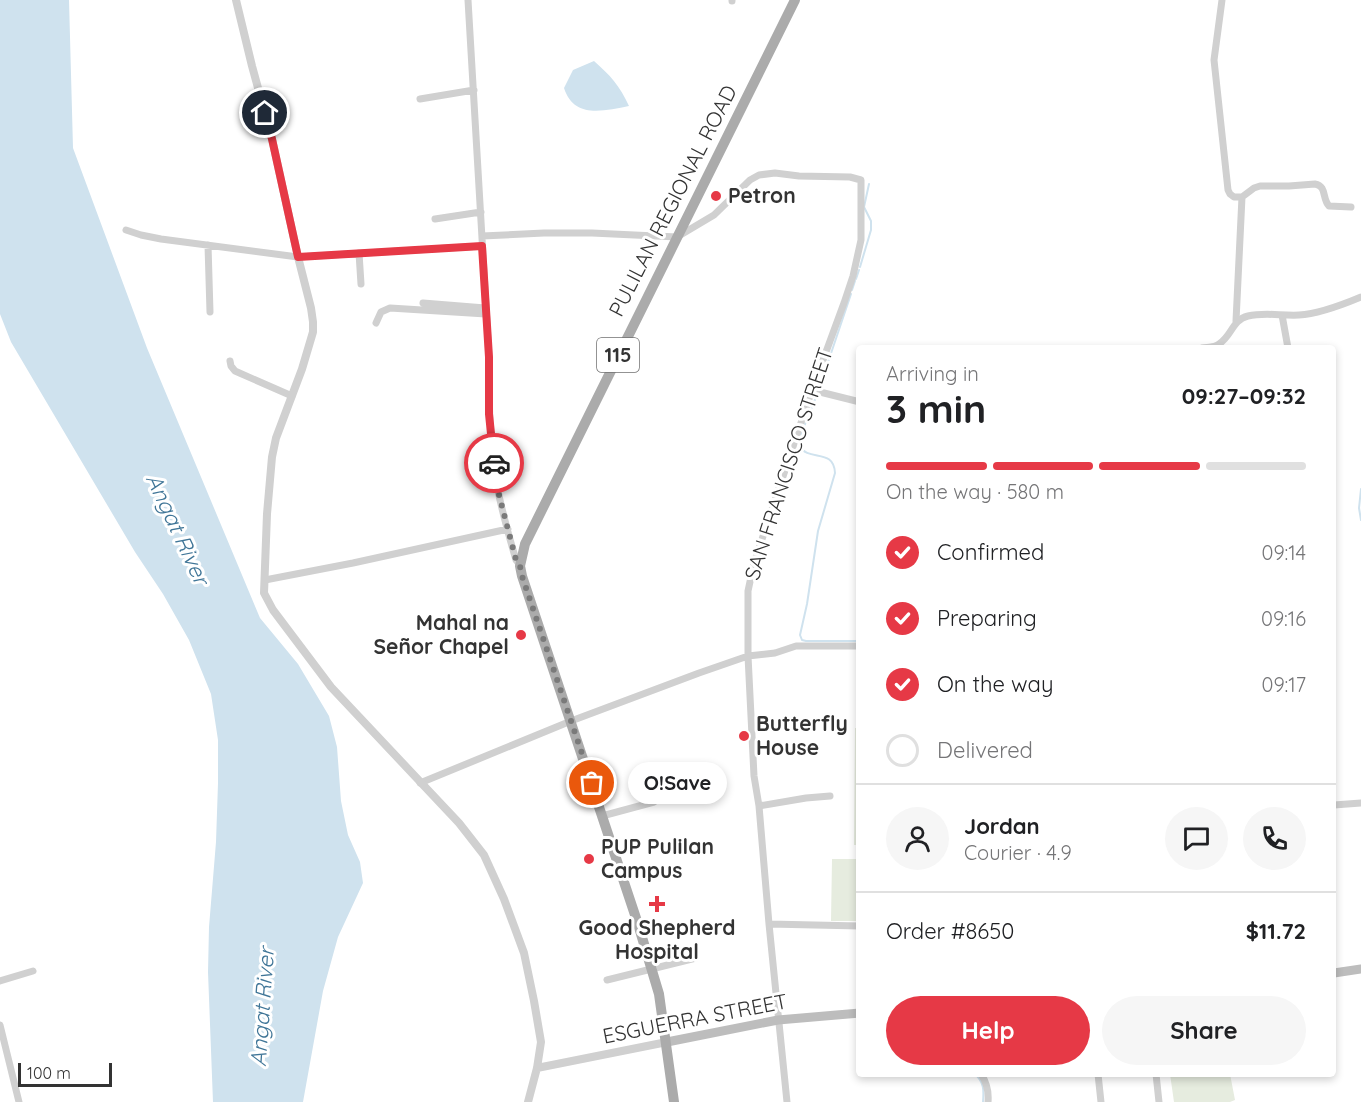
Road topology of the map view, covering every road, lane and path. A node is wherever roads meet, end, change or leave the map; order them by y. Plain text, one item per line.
1 (236, 0) edge
2 (468, 0) edge
3 (795, 0) edge
4 (1222, 0) edge
5 (474, 90) junction
6 (420, 99) dead end
7 (1242, 197) junction
8 (1351, 207) dead end
9 (481, 212) junction
10 (435, 219) dead end
11 (126, 230) dead end
12 (482, 236) junction
13 (677, 237) junction
14 (208, 245) junction
15 (482, 246) junction
16 (359, 254) junction
17 (298, 257) junction
18 (361, 284) dead end
19 (1361, 297) edge
20 (423, 303) dead end
21 (485, 311) junction
22 (210, 312) dead end
23 (1282, 315) junction
24 (1236, 321) junction
25 (376, 323) dead end
26 (1219, 345) edge
27 (1287, 345) edge
28 (230, 361) dead end
29 (812, 390) junction
30 (292, 396) junction
31 (856, 401) edge
32 (508, 530) junction
33 (520, 566) junction
34 (265, 580) junction
35 (856, 646) edge
36 (748, 656) junction
37 (571, 721) junction
38 (420, 783) junction
39 (830, 796) dead end
40 (654, 802) dead end
41 (1361, 803) edge
42 (1336, 805) edge
43 (759, 806) junction
44 (602, 816) junction
45 (769, 924) junction
46 (856, 926) edge
47 (696, 957) dead end
48 (652, 969) junction
49 (1361, 969) edge
50 (33, 971) dead end
51 (1336, 973) edge
52 (607, 980) dead end
53 (0, 981) edge
54 (856, 1013) edge
55 (778, 1020) junction
56 (0, 1024) edge
57 (667, 1042) junction
58 (537, 1068) junction
59 (983, 1077) edge
60 (1098, 1077) edge
61 (1156, 1077) edge
62 (20, 1102) edge
63 (528, 1102) edge
64 (674, 1102) edge
65 (787, 1102) edge
66 (988, 1102) edge
67 (1101, 1102) edge
68 (1158, 1102) edge

1 - 17 street
2 - 5 street
3 - 13 main road, PULILAN REGIONAL ROAD / 115
4 - 7 street
5 - 6 street
5 - 9 street
7 - 8 street
7 - 24 street
9 - 10 street
9 - 12 street
11 - 14 street
12 - 13 street
12 - 15 street
13 - 29 street, SAN FRANCISCO STREET
13 - 33 main road, PULILAN REGIONAL ROAD / 115
14 - 17 street
14 - 22 street
15 - 16 street
15 - 21 street
16 - 17 street
16 - 18 street
17 - 30 street
19 - 23 street
20 - 21 street
21 - 25 street
21 - 32 street
23 - 24 street
23 - 27 street
24 - 26 street
28 - 30 street
29 - 31 street
29 - 36 street, SAN FRANCISCO STREET
30 - 34 street
32 - 33 street
32 - 34 street
33 - 37 main road
34 - 38 street
35 - 36 street
36 - 37 street
36 - 43 street, SAN FRANCISCO STREET
37 - 38 street
37 - 44 main road
38 - 58 street
39 - 43 street
40 - 44 street
41 - 42 street
43 - 45 street, SAN FRANCISCO STREET
44 - 48 main road
45 - 46 street
45 - 55 street, SAN FRANCISCO STREET
47 - 48 street
48 - 52 street
48 - 57 main road
49 - 51 main road
50 - 53 street
54 - 55 main road, ESGUERRA STREET
55 - 57 main road, ESGUERRA STREET
55 - 65 street, SAN FRANCISCO STREET
56 - 62 street
57 - 58 street, ESGUERRA STREET
57 - 64 main road
58 - 63 street
59 - 66 street
60 - 67 street
61 - 68 street

